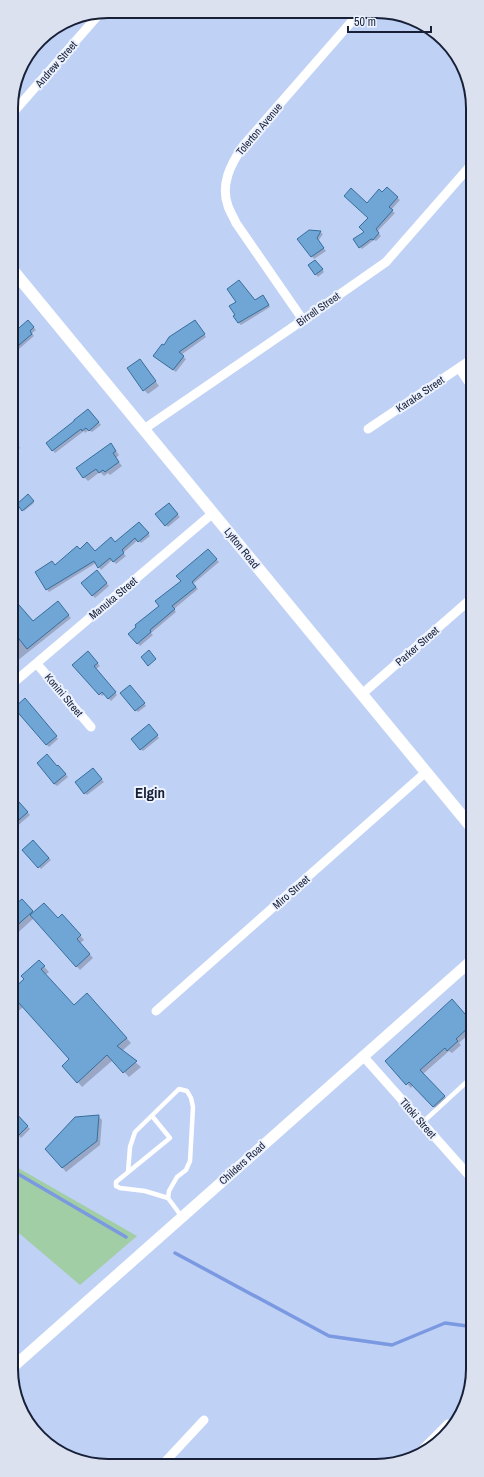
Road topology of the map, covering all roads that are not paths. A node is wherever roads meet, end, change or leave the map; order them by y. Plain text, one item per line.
1 (355, 18) edge
2 (95, 19) edge
3 (18, 107) edge
4 (466, 171) edge
5 (18, 276) edge
6 (303, 320) junction
7 (466, 363) edge
8 (458, 368) junction
9 (466, 379) edge
10 (144, 429) junction
11 (368, 429) dead end
12 (213, 513) junction
13 (466, 603) edge
14 (37, 664) junction
15 (18, 679) edge
16 (362, 694) junction
17 (90, 727) dead end
18 (426, 772) junction
19 (466, 821) edge
20 (466, 965) edge
21 (156, 1011) dead end
22 (363, 1056) junction
23 (466, 1083) edge
24 (152, 1116) junction
25 (422, 1123) junction
26 (128, 1172) junction
27 (466, 1172) edge
28 (168, 1198) junction
29 (182, 1217) junction
30 (18, 1363) edge
31 (204, 1420) dead end
32 (444, 1428) edge
33 (435, 1437) edge
34 (168, 1459) edge

1 - 6 street, Tolerton Avenue
2 - 3 street, Andrew Street
4 - 6 street, Birrell Street
5 - 10 main road, Lytton Road
6 - 10 street, Birrell Street
7 - 8 street, Karaka Street
8 - 9 street
8 - 11 street, Karaka Street
10 - 12 main road, Lytton Road
12 - 14 street, Manuka Street
12 - 16 main road, Lytton Road
13 - 16 street, Parker Street
14 - 15 street, Manuka Street
14 - 17 street, Konini Street
16 - 18 main road, Lytton Road
18 - 19 main road, Lytton Road
18 - 21 street, Miro Street
20 - 22 street, Childers Road
22 - 25 street, Titoki Street
22 - 29 street, Childers Road
23 - 25 lane
24 - 26 lane
24 - 26 lane
24 - 28 lane
25 - 27 street, Titoki Street
26 - 28 lane
28 - 29 lane
29 - 30 street, Childers Road
31 - 34 street
32 - 33 street

